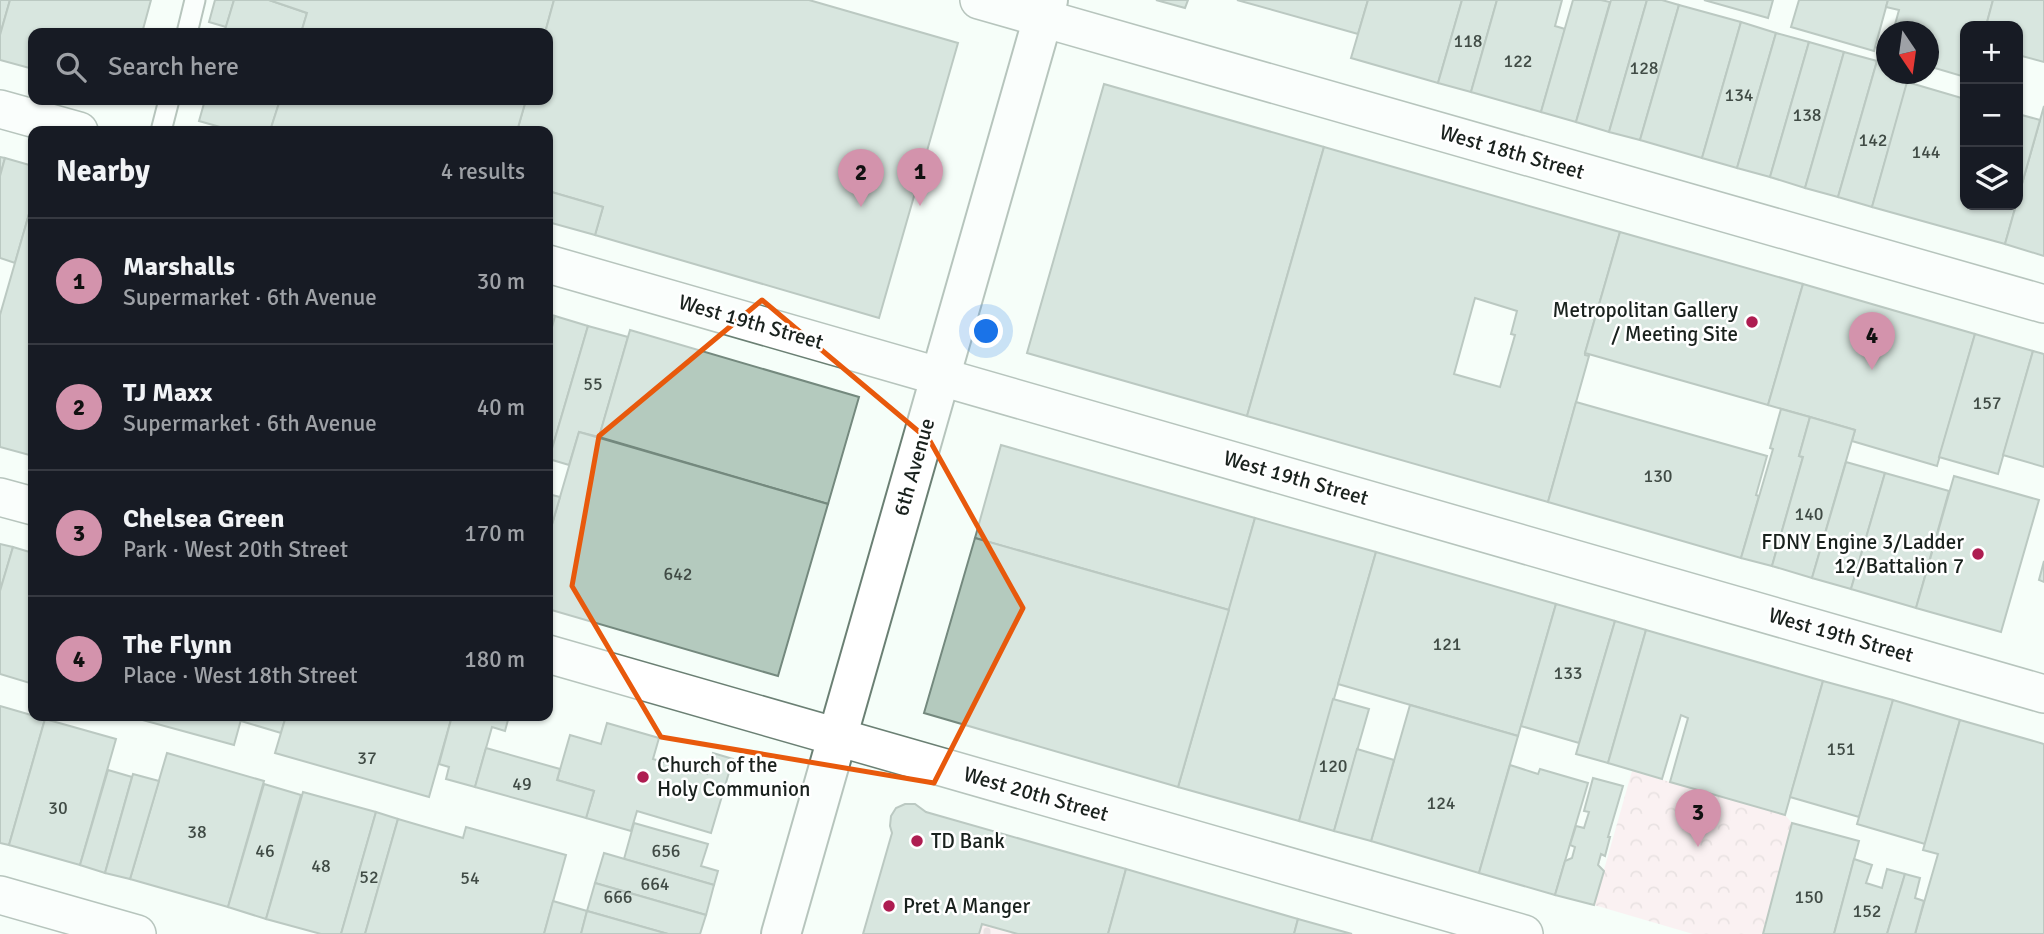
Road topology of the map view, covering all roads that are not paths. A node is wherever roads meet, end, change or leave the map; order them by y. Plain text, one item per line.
1 (195, 0) edge
2 (979, 0) edge
3 (1045, 9) edge
4 (188, 28) edge
5 (168, 105) edge
6 (0, 109) edge
7 (61, 126) edge
8 (162, 126) edge
9 (553, 265) edge
10 (2044, 304) edge
11 (940, 376) junction
12 (0, 497) edge
13 (28, 505) edge
14 (553, 655) edge
15 (2044, 694) edge
16 (837, 737) junction
17 (0, 895) edge
18 (137, 934) edge
19 (781, 934) edge
20 (1524, 934) edge

1 - 4 lane
2 - 3 street, West 18th Street
3 - 10 street, West 18th Street
3 - 11 main road, 6th Avenue
5 - 8 lane
6 - 7 street
9 - 11 street, West 19th Street
11 - 15 street, West 19th Street
11 - 16 main road, 6th Avenue
12 - 13 street
14 - 16 street, West 20th Street
16 - 19 main road, 6th Avenue
16 - 20 street, West 20th Street
17 - 18 street

